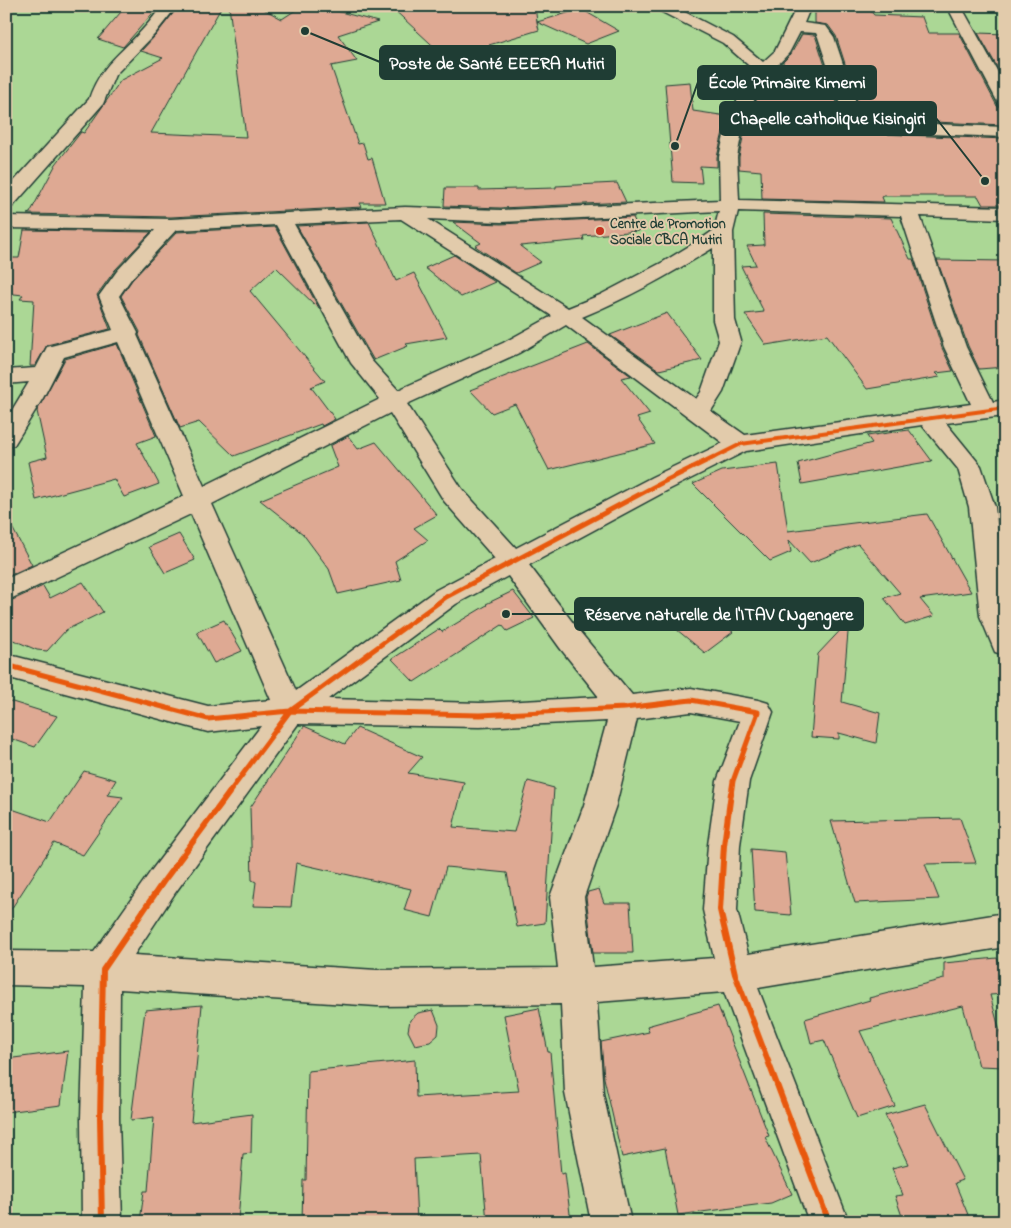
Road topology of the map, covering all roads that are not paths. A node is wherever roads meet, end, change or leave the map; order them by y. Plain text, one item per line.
1 (170, 6) edge
2 (661, 6) edge
3 (804, 6) edge
4 (954, 6) edge
5 (795, 27) junction
6 (764, 70) junction
7 (1005, 101) edge
8 (736, 115) junction
9 (855, 126) junction
10 (1005, 132) edge
11 (6, 202) edge
12 (730, 205) junction
13 (909, 211) junction
14 (406, 213) junction
15 (1005, 213) edge
16 (281, 218) junction
17 (6, 222) edge
18 (171, 225) junction
19 (723, 232) junction
20 (567, 316) junction
21 (127, 333) junction
22 (44, 374) junction
23 (6, 376) edge
24 (394, 401) junction
25 (995, 409) edge
26 (697, 410) junction
27 (928, 417) junction
28 (6, 439) edge
29 (741, 444) junction
30 (198, 500) junction
31 (512, 561) junction
32 (6, 591) edge
33 (1005, 644) edge
34 (6, 665) edge
35 (625, 708) junction
36 (290, 711) junction
37 (1005, 930) edge
38 (6, 968) edge
39 (103, 970) junction
40 (735, 974) junction
41 (578, 986) junction
42 (102, 1222) edge
43 (611, 1222) edge
44 (829, 1222) edge

1 - 11 street
2 - 6 street
3 - 5 street
4 - 7 street
5 - 6 street
5 - 9 street
6 - 8 street
8 - 9 street
8 - 12 street
9 - 10 street
12 - 13 street
12 - 14 street
12 - 19 street
13 - 15 street
13 - 25 street
14 - 16 street
14 - 20 street
16 - 18 street
16 - 24 street
17 - 18 street
18 - 21 street
19 - 20 street
19 - 26 street
20 - 24 street
20 - 26 street
21 - 22 street
21 - 30 street
22 - 23 street
22 - 28 street
24 - 30 street
24 - 31 street
25 - 27 street
26 - 29 street
27 - 29 street
27 - 33 street
29 - 31 street
30 - 32 street
30 - 36 street
31 - 35 street
31 - 36 street
34 - 36 street
35 - 36 street
35 - 40 street
35 - 41 street
36 - 39 street
37 - 40 street
38 - 39 street
39 - 41 street
39 - 42 street
40 - 41 street
40 - 44 street
41 - 43 street

